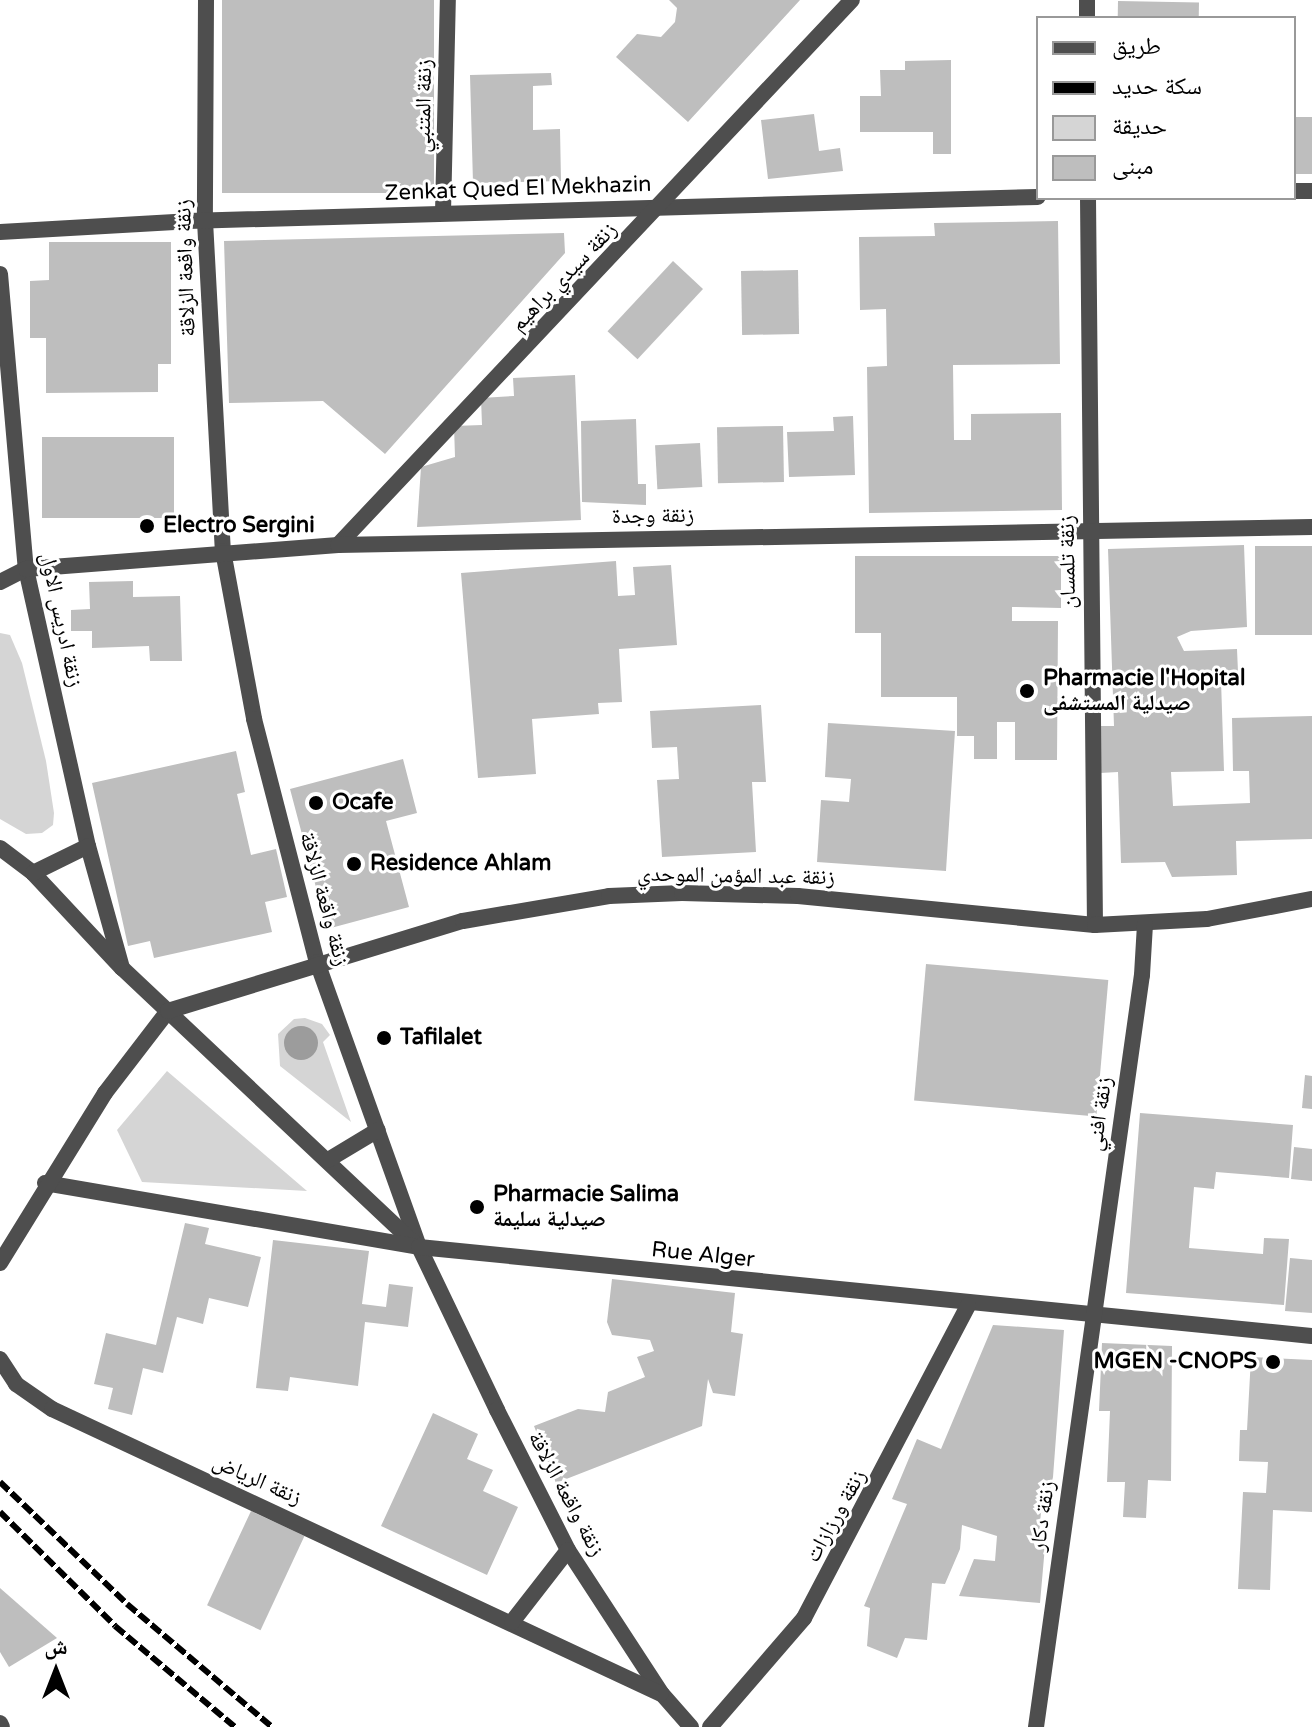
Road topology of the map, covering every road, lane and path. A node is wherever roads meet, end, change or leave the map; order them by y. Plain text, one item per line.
1 (206, 0) edge
2 (448, 0) edge
3 (852, 0) edge
4 (1036, 197) edge
5 (1088, 200) edge
6 (661, 207) junction
7 (443, 213) junction
8 (205, 221) junction
9 (0, 232) edge
10 (0, 274) edge
11 (1312, 527) edge
12 (1090, 528) junction
13 (338, 545) junction
14 (223, 551) junction
15 (26, 569) junction
16 (0, 582) edge
17 (88, 846) junction
18 (0, 848) edge
19 (33, 873) junction
20 (1312, 899) edge
21 (1145, 924) junction
22 (1095, 925) junction
23 (317, 962) junction
24 (122, 968) junction
25 (171, 1010) junction
26 (378, 1130) junction
27 (328, 1160) junction
28 (45, 1183) junction
29 (419, 1247) junction
30 (0, 1263) edge
31 (968, 1305) junction
32 (1093, 1310) junction
33 (1312, 1336) edge
34 (0, 1359) edge
35 (568, 1550) junction
36 (512, 1622) junction
37 (662, 1694) junction
38 (691, 1727) edge
39 (710, 1727) edge
40 (1036, 1727) edge

1 - 8 street, زنقة واقعة الزلاقة
2 - 7 street, زنقة المتنبي
3 - 6 street, زنقة سيدي براهيم
4 - 6 street, Zenkat Qued El Mekhazin
5 - 12 street, زنقة تلمسان
6 - 7 street, Zenkat Qued El Mekhazin
6 - 13 street, زنقة سيدي براهيم
7 - 8 street, Zenkat Qued El Mekhazin
8 - 9 street, Zenkat Qued El Mekhazin
8 - 14 street, زنقة واقعة الزلاقة
10 - 15 street, زنقة ادريس الاول
11 - 12 street, زنقة وجدة
12 - 13 street, زنقة وجدة
12 - 22 street, زنقة تلمسان
13 - 14 street, زنقة وجدة
14 - 15 street, زنقة وجدة
14 - 23 street, زنقة واقعة الزلاقة
15 - 16 street, زنقة وجدة
15 - 17 street, زنقة ادريس الاول
17 - 19 street
17 - 24 street, زنقة ادريس الاول
18 - 19 street
19 - 24 street
20 - 21 street, زنقة عبد المؤمن الموحدي
21 - 22 street, زنقة عبد المؤمن الموحدي
21 - 32 street, زنقة افني
22 - 23 street, زنقة عبد المؤمن الموحدي
23 - 25 street, زنقة عبد المؤمن الموحدي
23 - 26 street, زنقة واقعة الزلاقة
24 - 25 street
25 - 27 street
25 - 28 street
26 - 27 street
26 - 29 street, زنقة واقعة الزلاقة
27 - 29 street
28 - 29 street, Rue Alger
28 - 30 street
29 - 31 street, Rue Alger
29 - 35 street, زنقة واقعة الزلاقة
31 - 32 street, Rue Alger
31 - 39 street, زنقة ورزازات
32 - 33 street, Rue Alger
32 - 40 street, زنقة دكار
34 - 36 street, زنقة الرياض
35 - 36 street
35 - 37 street, زنقة واقعة الزلاقة
36 - 37 street, زنقة الرياض
37 - 38 street, زنقة واقعة الزلاقة

